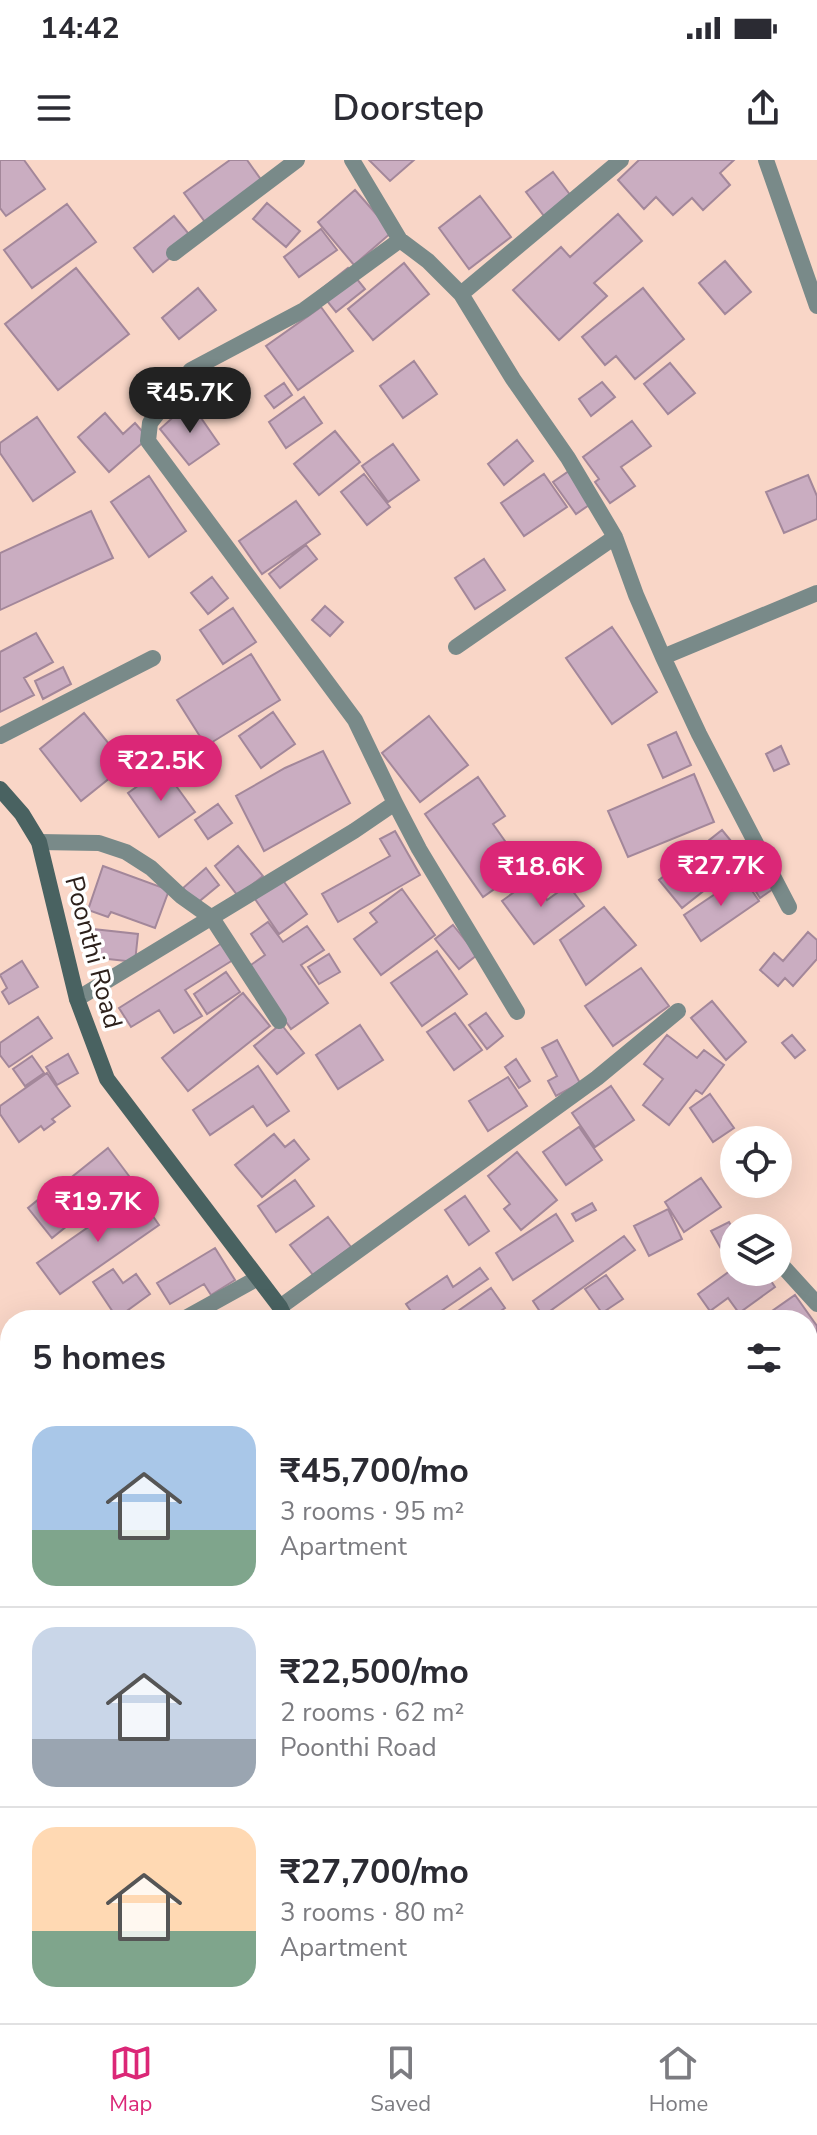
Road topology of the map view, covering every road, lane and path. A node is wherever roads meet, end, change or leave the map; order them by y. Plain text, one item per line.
1 (297, 160) edge
2 (352, 160) edge
3 (621, 160) edge
4 (766, 160) edge
5 (400, 240) junction
6 (174, 253) dead end
7 (461, 294) junction
8 (817, 306) edge
9 (615, 537) junction
10 (817, 593) edge
11 (456, 647) dead end
12 (663, 657) junction
13 (153, 658) dead end
14 (0, 736) edge
15 (0, 789) edge
16 (395, 803) junction
17 (39, 842) junction
18 (789, 907) dead end
19 (212, 918) junction
20 (77, 999) junction
21 (678, 1011) dead end
22 (517, 1012) dead end
23 (279, 1021) dead end
24 (792, 1276) edge
25 (256, 1279) junction
26 (817, 1304) edge
27 (200, 1310) edge
28 (280, 1310) edge
29 (288, 1310) edge

1 - 6 street
2 - 5 street
3 - 7 street
4 - 8 street
5 - 7 street
5 - 16 street
7 - 9 street
9 - 11 street
9 - 12 street
10 - 12 street
12 - 18 street
13 - 14 street
15 - 17 main road, Poonthi Road
16 - 19 street
16 - 22 street
17 - 19 street
17 - 20 main road, Poonthi Road
19 - 20 street
19 - 23 street
20 - 25 main road, Poonthi Road
21 - 29 street
24 - 26 street
25 - 27 street
25 - 28 main road, Poonthi Road

